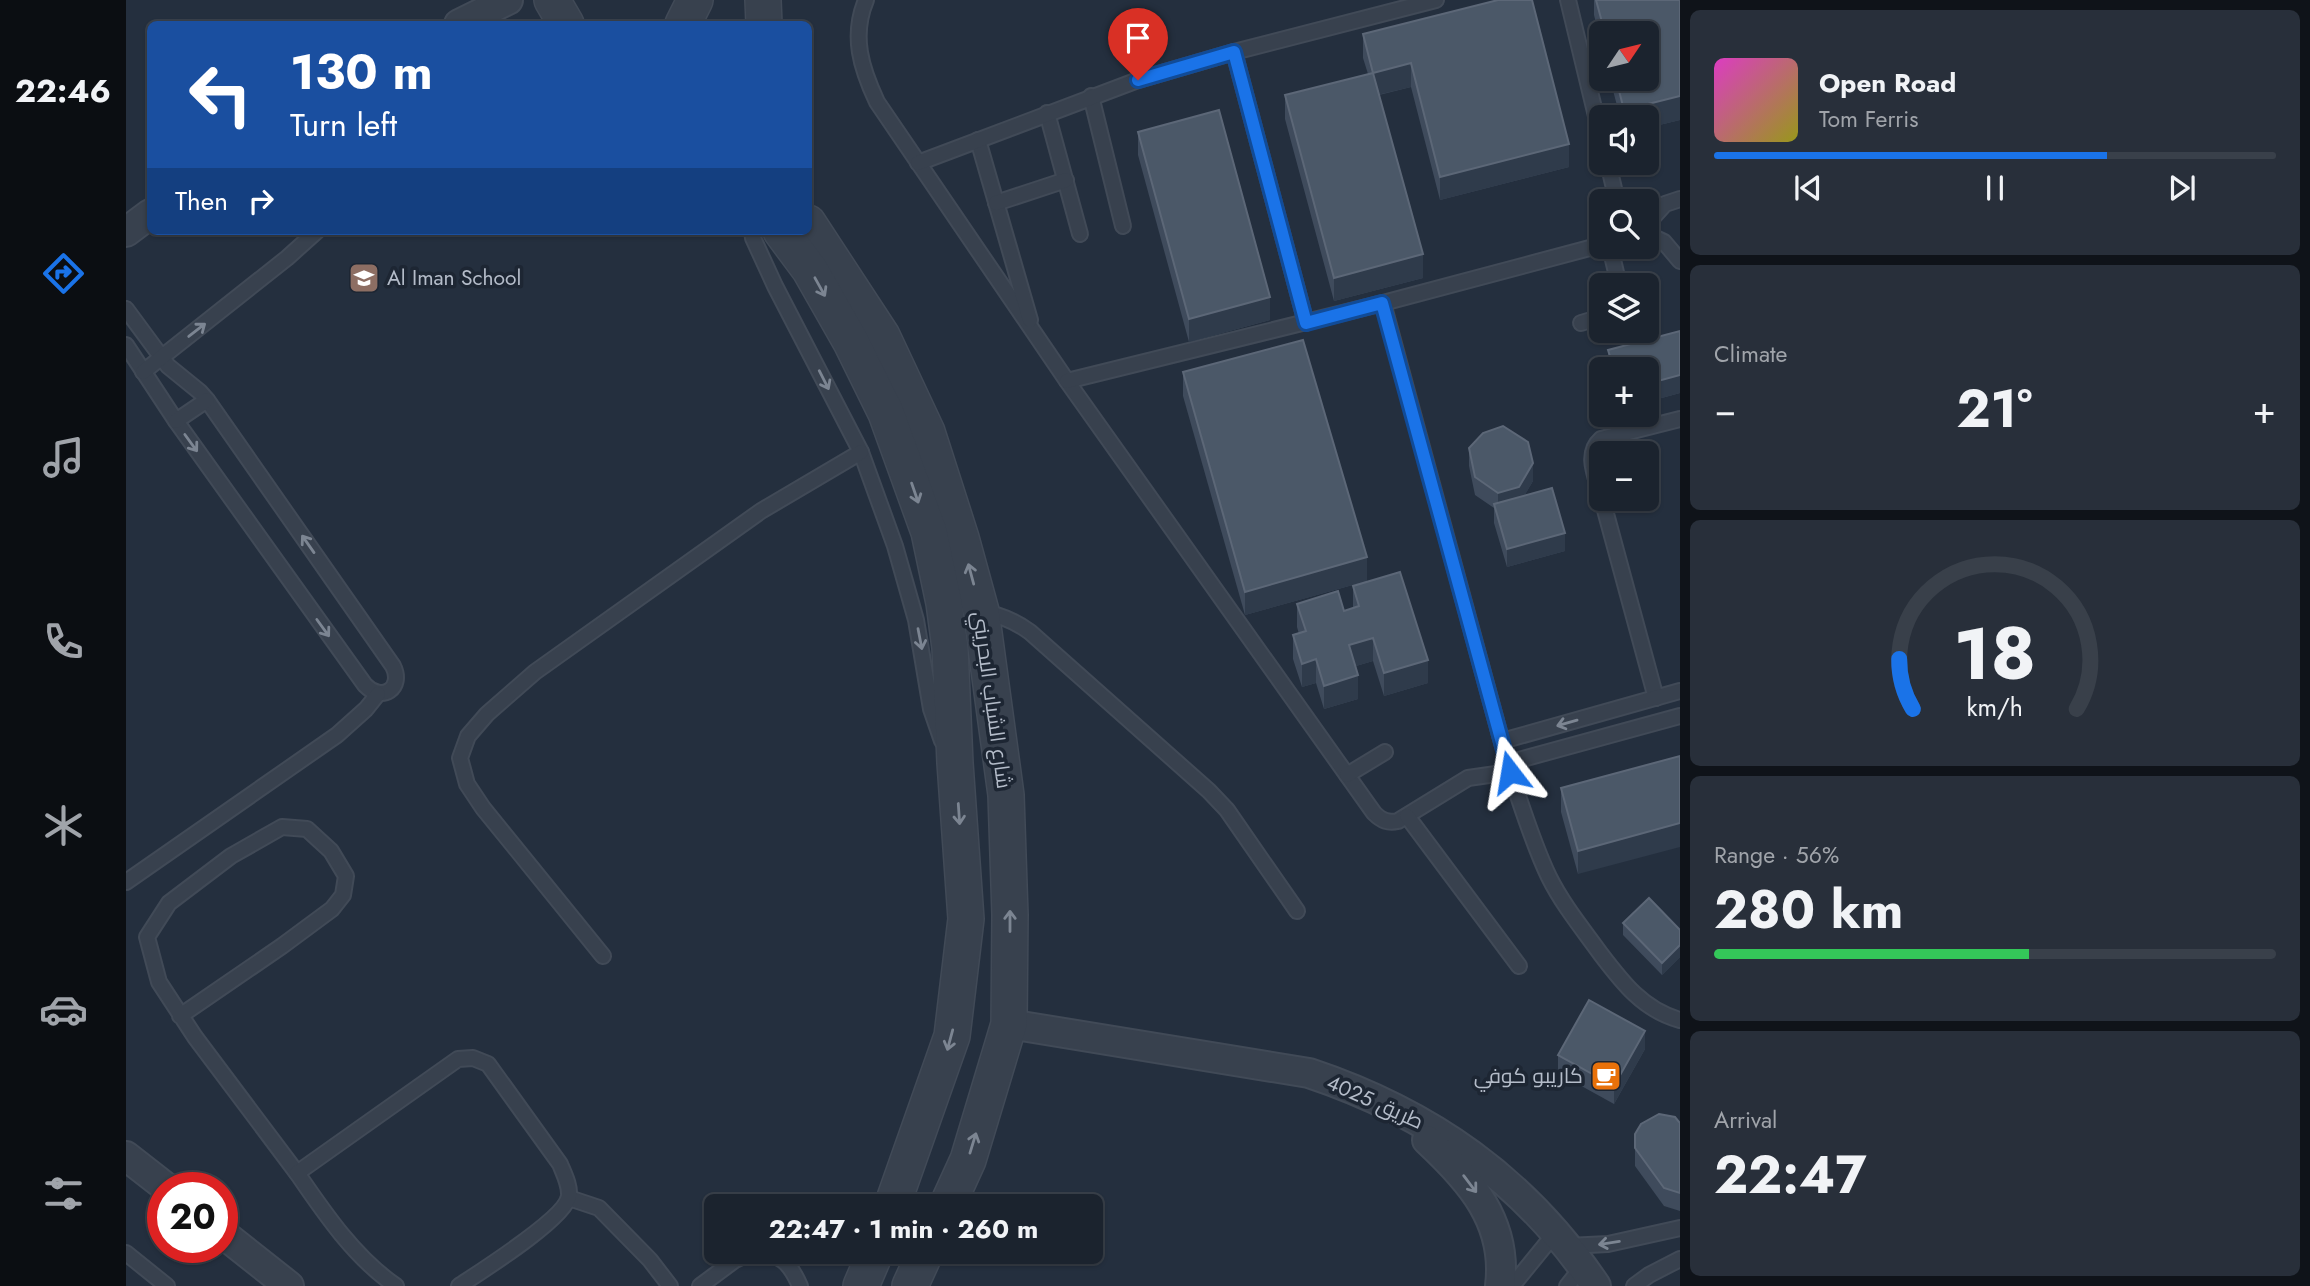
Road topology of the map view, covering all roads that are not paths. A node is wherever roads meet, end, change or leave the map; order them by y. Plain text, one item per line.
1 (508, 0) edge
2 (552, 0) edge
3 (763, 0) edge
4 (866, 0) edge
5 (1436, 0) edge
6 (1568, 0) edge
7 (465, 21) edge
8 (564, 21) edge
9 (764, 21) edge
10 (1234, 52) junction
11 (1091, 96) junction
12 (1593, 105) edge
13 (1047, 113) junction
14 (978, 140) junction
15 (918, 163) junction
16 (1066, 180) junction
17 (1680, 199) edge
18 (996, 203) junction
19 (1659, 211) edge
20 (147, 216) edge
21 (1123, 226) dead end
22 (126, 232) edge
23 (1080, 234) dead end
24 (313, 235) edge
25 (753, 235) edge
26 (804, 235) edge
27 (809, 235) edge
28 (1659, 240) edge
29 (1589, 248) edge
30 (1680, 261) edge
31 (1382, 303) junction
32 (126, 309) edge
33 (1589, 321) edge
34 (1306, 323) junction
35 (1581, 323) dead end
36 (1033, 331) junction
37 (126, 345) edge
38 (162, 357) junction
39 (143, 372) junction
40 (1067, 381) junction
41 (207, 400) junction
42 (1680, 419) edge
43 (176, 421) junction
44 (1598, 441) edge
45 (861, 452) junction
46 (1606, 511) edge
47 (981, 611) junction
48 (1680, 691) edge
49 (378, 694) junction
50 (1656, 698) junction
51 (1610, 711) junction
52 (1680, 716) edge
53 (1616, 734) junction
54 (1502, 741) junction
55 (1385, 752) dead end
56 (955, 763) junction
57 (1509, 768) junction
58 (1347, 775) junction
59 (1407, 816) junction
60 (126, 882) edge
61 (1297, 911) dead end
62 (603, 956) dead end
63 (1519, 966) dead end
64 (180, 1016) junction
65 (1680, 1020) edge
66 (1009, 1024) junction
67 (1386, 1102) junction
68 (126, 1156) edge
69 (147, 1172) edge
70 (298, 1173) junction
71 (896, 1194) edge
72 (952, 1194) edge
73 (569, 1198) junction
74 (1680, 1228) edge
75 (238, 1247) edge
76 (126, 1253) edge
77 (1680, 1259) edge
78 (1574, 1263) edge
79 (730, 1264) edge
80 (788, 1264) edge
81 (871, 1264) edge
82 (920, 1264) edge
83 (282, 1284) edge
84 (704, 1285) edge
85 (167, 1286) edge
86 (396, 1286) edge
87 (459, 1286) edge
88 (670, 1286) edge
89 (800, 1286) edge
90 (861, 1286) edge
91 (910, 1286) edge
92 (1500, 1286) edge
93 (1512, 1286) edge
94 (1634, 1286) edge

1 - 7 street
2 - 8 street
3 - 9 street
4 - 15 lane
5 - 10 lane
6 - 12 lane
10 - 11 lane
10 - 34 lane
11 - 13 lane
11 - 21 lane
13 - 14 lane
13 - 16 lane
14 - 15 lane
14 - 18 lane
15 - 36 lane
16 - 18 lane
16 - 23 lane
17 - 19 lane
18 - 36 lane
20 - 22 street
38 -> 24 lane
25 -> 45 lane
26 -> 56 street, شارع الشباب البحريني
47 -> 27 street, شارع الشباب البحريني
28 - 30 lane
29 - 31 lane
31 - 34 lane
31 - 54 lane
32 - 38 lane
33 - 35 lane
34 - 40 lane
36 - 40 lane
37 - 39 lane
38 - 39 lane
38 - 41 lane
39 - 43 lane
40 - 58 lane
41 - 43 lane
49 -> 41 lane
42 - 44 lane
43 -> 49 lane
45 -> 56 lane
45 - 62 lane
46 - 50 lane
47 - 61 lane
66 -> 47 street, شارع الشباب البحريني
48 - 50 lane
49 - 60 lane
50 - 51 lane
51 - 53 lane
51 -> 54 lane
52 - 53 lane
53 - 57 lane
54 - 57 lane
55 - 58 lane
56 -> 71 street, شارع الشباب البحريني
57 - 59 lane
57 - 65 lane
58 - 59 lane
59 - 63 lane
64 - 64 lane
64 - 70 lane
66 - 67 street, طريق 4025
72 -> 66 street, شارع الشباب البحريني
67 - 78 street, طريق 4025
67 -> 92 street
68 - 69 street
70 - 73 lane
70 - 86 lane
73 - 87 lane
73 - 88 lane
74 -> 78 lane
75 - 83 street
76 - 85 lane
77 - 94 lane
78 - 93 lane
79 - 84 lane
80 - 89 lane
81 - 90 street
82 - 91 street

